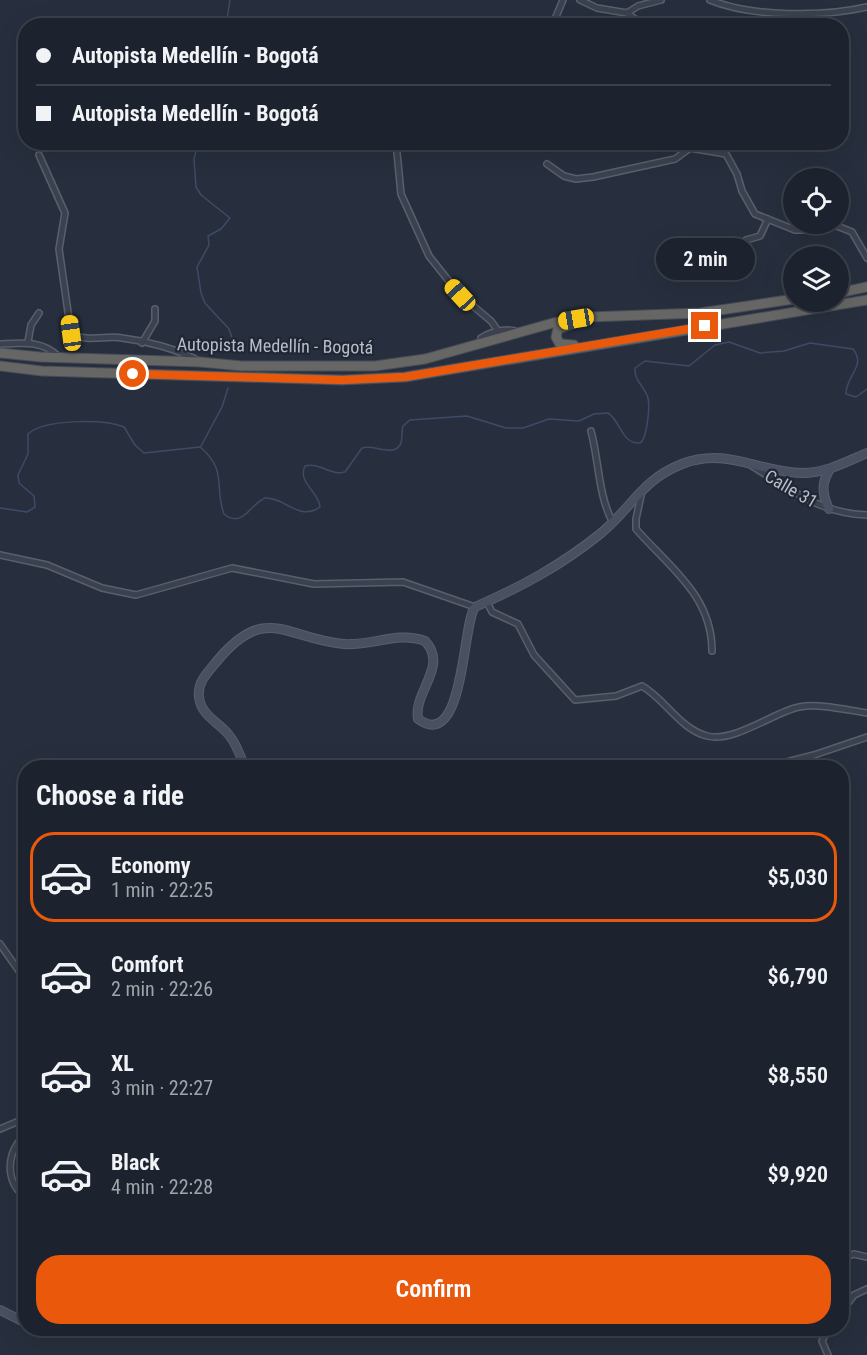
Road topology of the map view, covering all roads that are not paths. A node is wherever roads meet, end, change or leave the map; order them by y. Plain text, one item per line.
1 (563, 0) edge
2 (580, 0) edge
3 (661, 0) edge
4 (710, 0) edge
5 (737, 0) edge
6 (867, 7) edge
7 (735, 8) junction
8 (627, 13) junction
9 (555, 18) edge
10 (634, 18) edge
11 (397, 150) edge
12 (687, 150) edge
13 (717, 150) edge
14 (39, 155) dead end
15 (547, 164) dead end
16 (768, 219) junction
17 (783, 225) edge
18 (849, 231) edge
19 (746, 240) dead end
20 (867, 258) edge
21 (867, 287) edge
22 (849, 291) edge
23 (867, 300) edge
24 (783, 301) edge
25 (155, 309) dead end
26 (39, 313) dead end
27 (630, 314) junction
28 (499, 332) junction
29 (520, 333) junction
30 (28, 342) junction
31 (616, 342) junction
32 (142, 343) junction
33 (480, 343) junction
34 (0, 344) edge
35 (0, 353) edge
36 (59, 357) junction
37 (200, 362) junction
38 (0, 366) edge
39 (591, 431) dead end
40 (867, 453) edge
41 (752, 466) junction
42 (830, 469) junction
43 (642, 489) junction
44 (829, 509) junction
45 (867, 515) edge
46 (613, 523) junction
47 (0, 555) edge
48 (487, 602) junction
49 (475, 607) junction
50 (712, 651) dead end
51 (867, 713) edge
52 (867, 737) edge
53 (241, 760) edge
54 (794, 760) edge
55 (0, 944) edge
56 (18, 970) edge
57 (18, 1121) edge
58 (0, 1129) edge
59 (18, 1143) edge
60 (18, 1189) edge
61 (849, 1256) edge
62 (867, 1257) edge
63 (867, 1289) edge
64 (849, 1302) edge
65 (0, 1310) edge
66 (18, 1319) edge
67 (824, 1336) edge
68 (828, 1355) edge

1 - 9 street
2 - 8 street
3 - 8 street
4 - 7 street
5 - 7 street
6 - 7 street
8 - 10 street
11 - 28 street
12 - 15 street
13 - 16 street
14 - 32 street
16 - 17 street
16 - 19 street
18 - 20 street
21 - 22 highway
23 - 31 highway, Autopista Medellín - Bogotá
24 - 27 highway, Autopista Medellín - Bogotá
25 - 32 street
26 - 30 street
27 - 29 highway, Autopista Medellín - Bogotá
27 - 31 highway
28 - 29 street
28 - 33 street
29 - 33 highway, Autopista Medellín - Bogotá
30 - 34 street
30 - 36 street
31 - 38 highway, Autopista Medellín - Bogotá
32 - 37 street
33 - 37 highway, Autopista Medellín - Bogotá
35 - 36 highway, Autopista Medellín - Bogotá
36 - 37 highway, Autopista Medellín - Bogotá
39 - 46 street
40 - 42 main road
41 - 42 main road
41 - 43 main road
41 - 44 street, Calle 31
42 - 44 main road
43 - 46 main road
43 - 50 street
44 - 45 street, Calle 31
46 - 48 main road
47 - 49 street
48 - 49 main road
48 - 51 street
49 - 53 main road
52 - 54 street
55 - 56 street
57 - 58 street
59 - 60 street
61 - 62 street
63 - 64 street
65 - 66 main road
67 - 68 street

